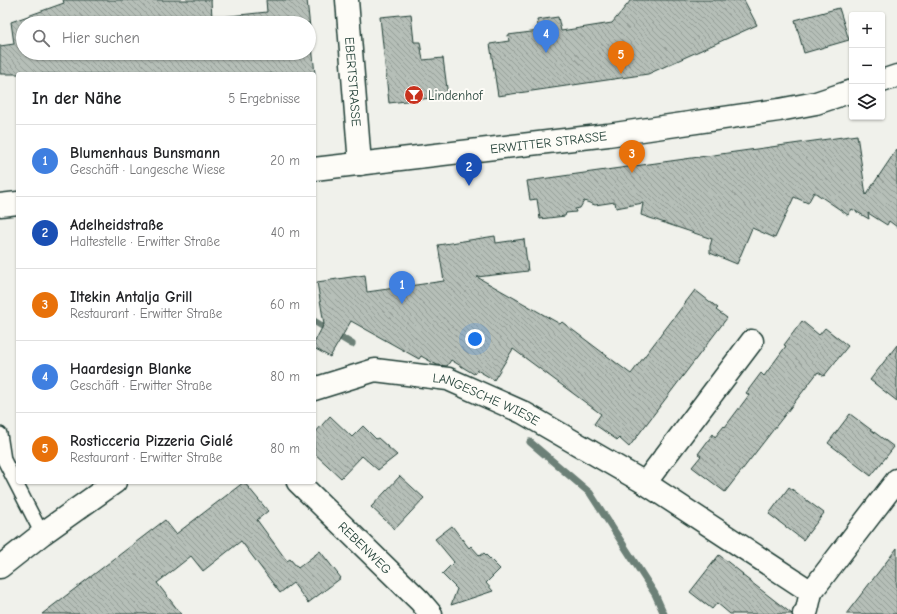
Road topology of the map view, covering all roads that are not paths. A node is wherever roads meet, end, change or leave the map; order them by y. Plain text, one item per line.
1 (347, 0) edge
2 (897, 76) edge
3 (885, 80) edge
4 (849, 92) edge
5 (360, 164) junction
6 (316, 169) edge
7 (16, 203) edge
8 (0, 205) edge
9 (752, 340) dead end
10 (316, 388) edge
11 (0, 434) edge
12 (897, 480) edge
13 (16, 483) edge
14 (645, 483) junction
15 (16, 484) edge
16 (112, 484) edge
17 (300, 484) edge
18 (42, 534) junction
19 (0, 567) edge
20 (811, 592) junction
21 (431, 614) edge
22 (804, 614) edge

1 - 5 street, EBERTSTRASSE
2 - 3 street
4 - 5 street, ERWITTER STRASSE
5 - 6 street, ERWITTER STRASSE
7 - 8 street
9 - 14 street
10 - 14 street, LANGESCHE WIESE
11 - 13 lane
12 - 20 street
14 - 20 street, LANGESCHE WIESE
15 - 18 lane
16 - 18 street
17 - 21 street, REBENWEG
18 - 19 street
20 - 22 street

